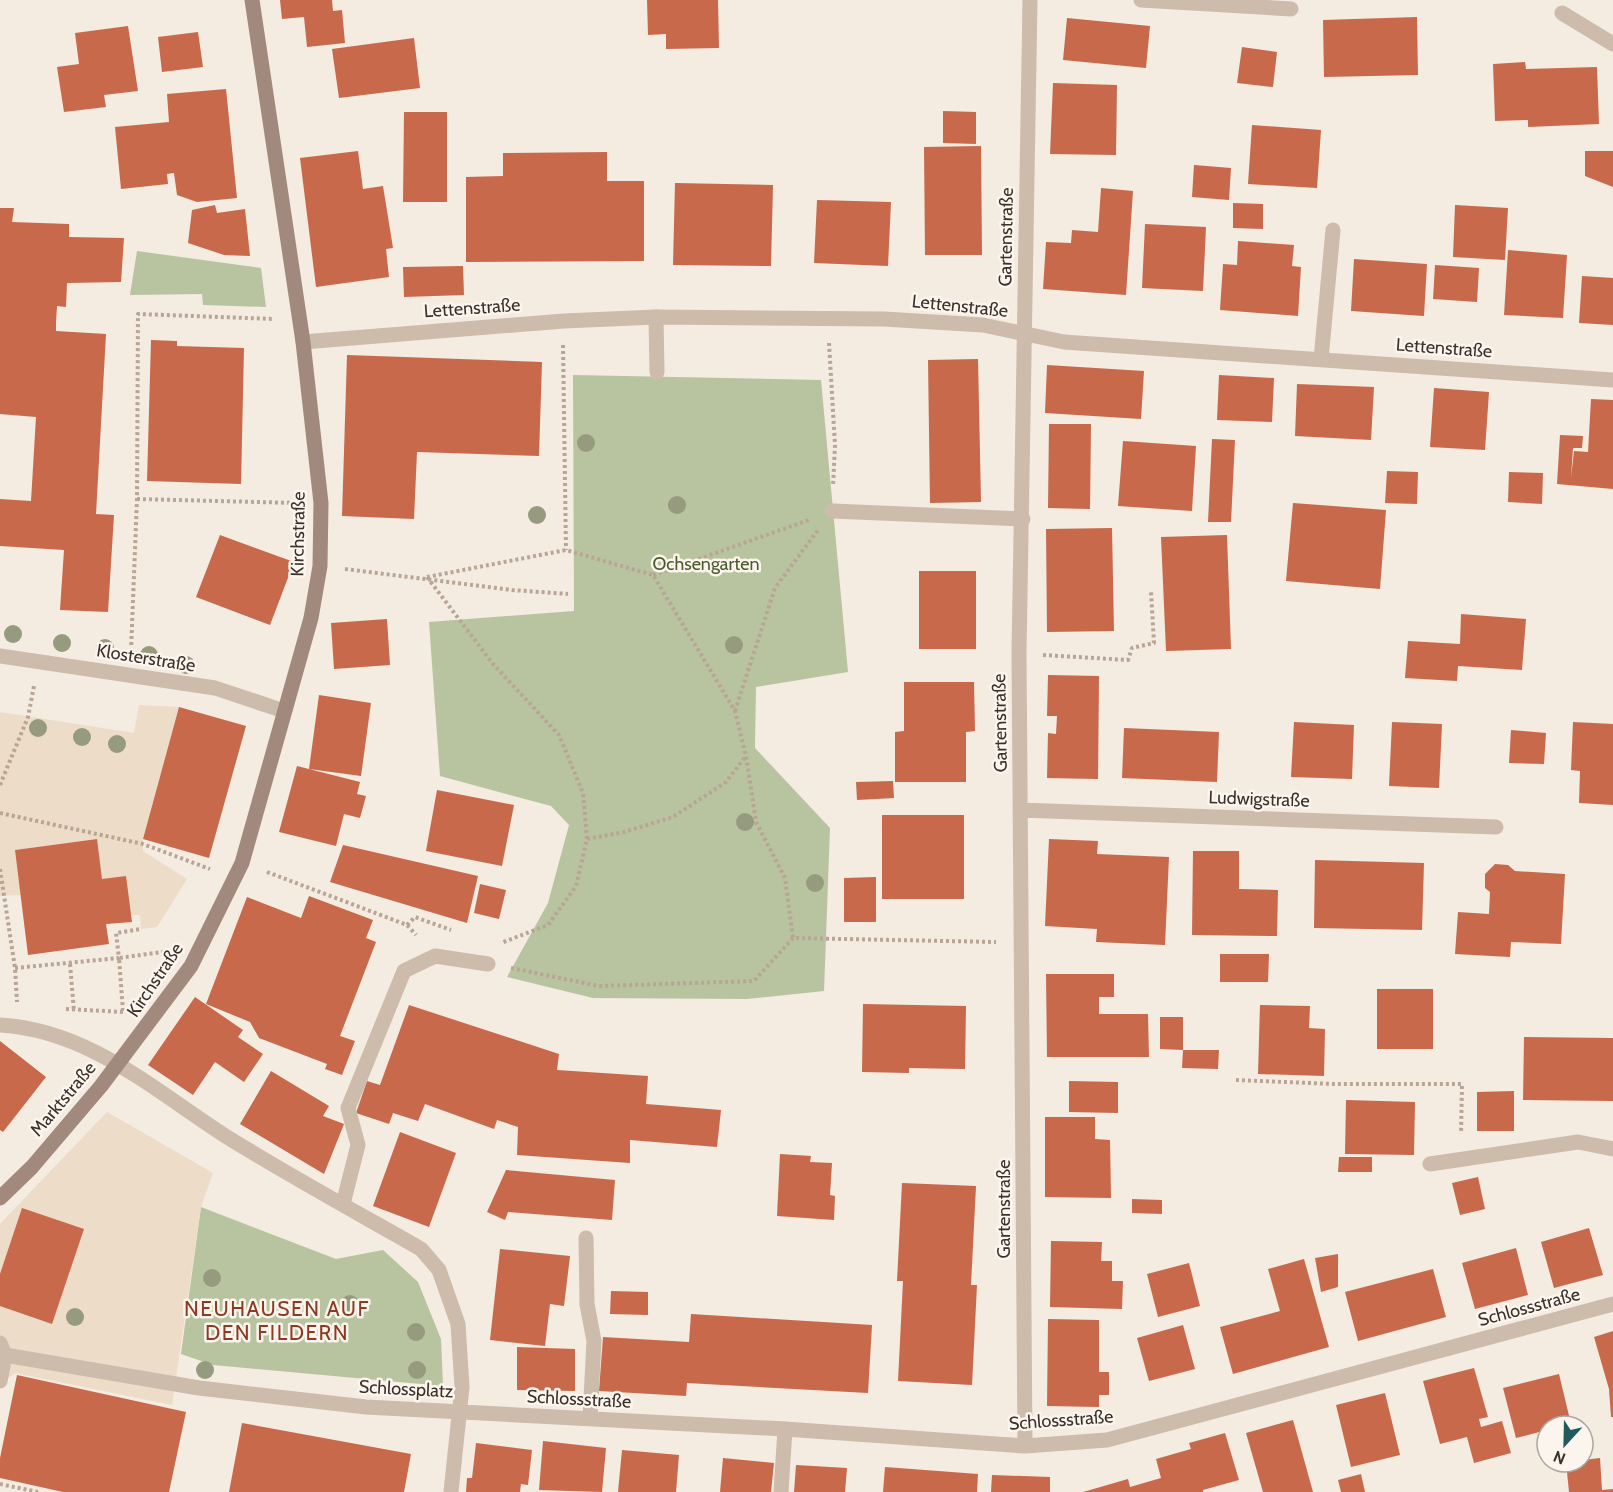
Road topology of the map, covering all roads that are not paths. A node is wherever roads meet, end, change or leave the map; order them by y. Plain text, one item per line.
1 (252, 0) edge
2 (1030, 0) edge
3 (1141, 0) edge
4 (1291, 9) dead end
5 (1562, 13) dead end
6 (1613, 44) edge
7 (1333, 230) dead end
8 (656, 317) junction
9 (1023, 333) junction
10 (303, 342) junction
11 (1321, 359) junction
12 (657, 372) dead end
13 (1613, 380) edge
14 (832, 511) road end
15 (1023, 519) junction
16 (0, 656) edge
17 (284, 711) junction
18 (1020, 810) junction
19 (1496, 827) dead end
20 (488, 964) road end
21 (0, 1026) edge
22 (119, 1064) junction
23 (1613, 1149) edge
24 (1430, 1164) dead end
25 (0, 1198) edge
26 (343, 1204) junction
27 (586, 1238) dead end
28 (1613, 1304) edge
29 (3, 1349) edge
30 (0, 1381) edge
31 (460, 1413) junction
32 (590, 1419) junction
33 (785, 1430) junction
34 (1025, 1446) junction
35 (451, 1492) edge
36 (781, 1492) edge

1 - 10 main road, Kirchstraße
2 - 9 street, Gartenstraße
3 - 4 street
5 - 6 street
7 - 11 street
8 - 9 street, Lettenstraße
8 - 10 street, Lettenstraße
8 - 12 street
9 - 11 street, Lettenstraße
9 - 15 street, Gartenstraße
10 - 17 main road, Kirchstraße
11 - 13 street, Lettenstraße
14 - 15 street
15 - 18 street, Gartenstraße
16 - 17 street, Klosterstraße
17 - 22 main road, Kirchstraße
18 - 19 street, Ludwigstraße
18 - 34 street, Gartenstraße
20 - 26 street
21 - 22 street, Marktstraße
22 - 25 main road, Marktstraße
22 - 26 street, Schlossplatz
23 - 24 street
26 - 31 street, Schlossplatz
27 - 32 street
28 - 34 street, Schlossstraße
29 - 30 street, Schlossplatz
29 - 31 street, Schlossplatz
31 - 32 street, Schlossstraße
31 - 35 street
32 - 33 street, Schlossstraße
33 - 34 street, Schlossstraße
33 - 36 street

